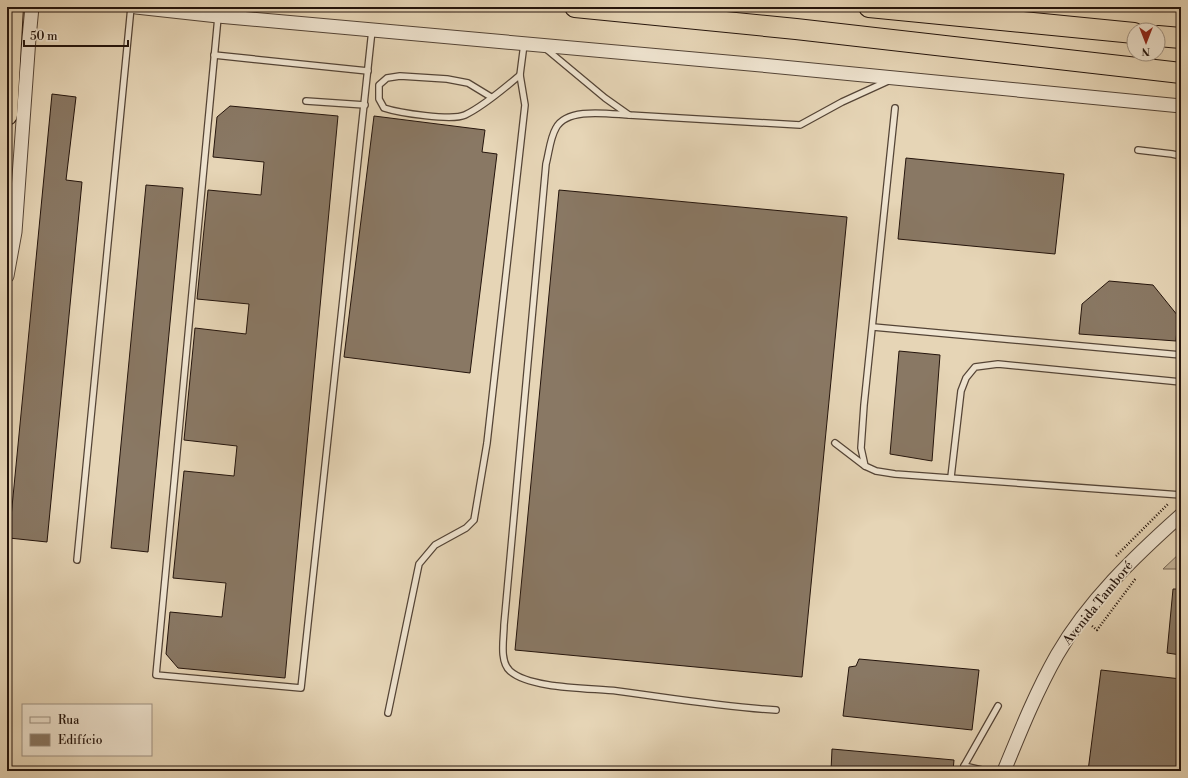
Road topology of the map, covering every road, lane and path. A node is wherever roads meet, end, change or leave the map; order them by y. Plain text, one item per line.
1 (13, 7) edge
2 (32, 7) edge
3 (130, 7) edge
4 (136, 7) edge
5 (575, 7) edge
6 (869, 7) edge
7 (218, 16) junction
8 (372, 29) junction
9 (1126, 32) edge
10 (1166, 37) edge
11 (1181, 38) edge
12 (524, 44) junction
13 (542, 45) junction
14 (214, 56) junction
15 (368, 71) junction
16 (1181, 73) edge
17 (520, 75) junction
18 (895, 78) junction
19 (491, 97) junction
20 (306, 101) dead end
21 (365, 105) junction
22 (1181, 106) edge
23 (895, 108) dead end
24 (7, 115) edge
25 (629, 115) junction
26 (1138, 150) dead end
27 (1181, 156) edge
28 (7, 276) edge
29 (874, 327) junction
30 (1181, 355) edge
31 (1181, 382) edge
32 (835, 443) dead end
33 (865, 466) junction
34 (951, 477) junction
35 (1181, 495) edge
36 (1181, 515) edge
37 (77, 560) dead end
38 (1138, 574) dead end
39 (1082, 618) junction
40 (998, 706) dead end
41 (776, 710) dead end
42 (388, 713) dead end
43 (963, 768) edge
44 (986, 771) edge
45 (1004, 771) edge

1 - 24 highway
2 - 28 street
3 - 37 lane
4 - 7 street
5 - 16 highway
6 - 9 highway
7 - 8 street
7 - 14 lane
8 - 12 street
8 - 15 lane
10 - 11 highway
12 - 13 street
12 - 17 lane
13 - 18 street
13 - 25 lane
14 - 15 lane
14 - 21 lane
15 - 21 lane
17 - 19 lane
17 - 42 lane
18 - 22 street
18 - 25 lane
19 - 19 lane
20 - 21 lane
23 - 29 lane
25 - 41 lane
26 - 27 lane
29 - 30 lane
29 - 33 lane
31 - 34 lane
32 - 33 lane
33 - 34 lane
34 - 35 lane
36 - 39 street, Avenida Tamboré
38 - 39 path
39 - 45 street, Avenida Tamboré
40 - 43 lane
43 - 44 lane

